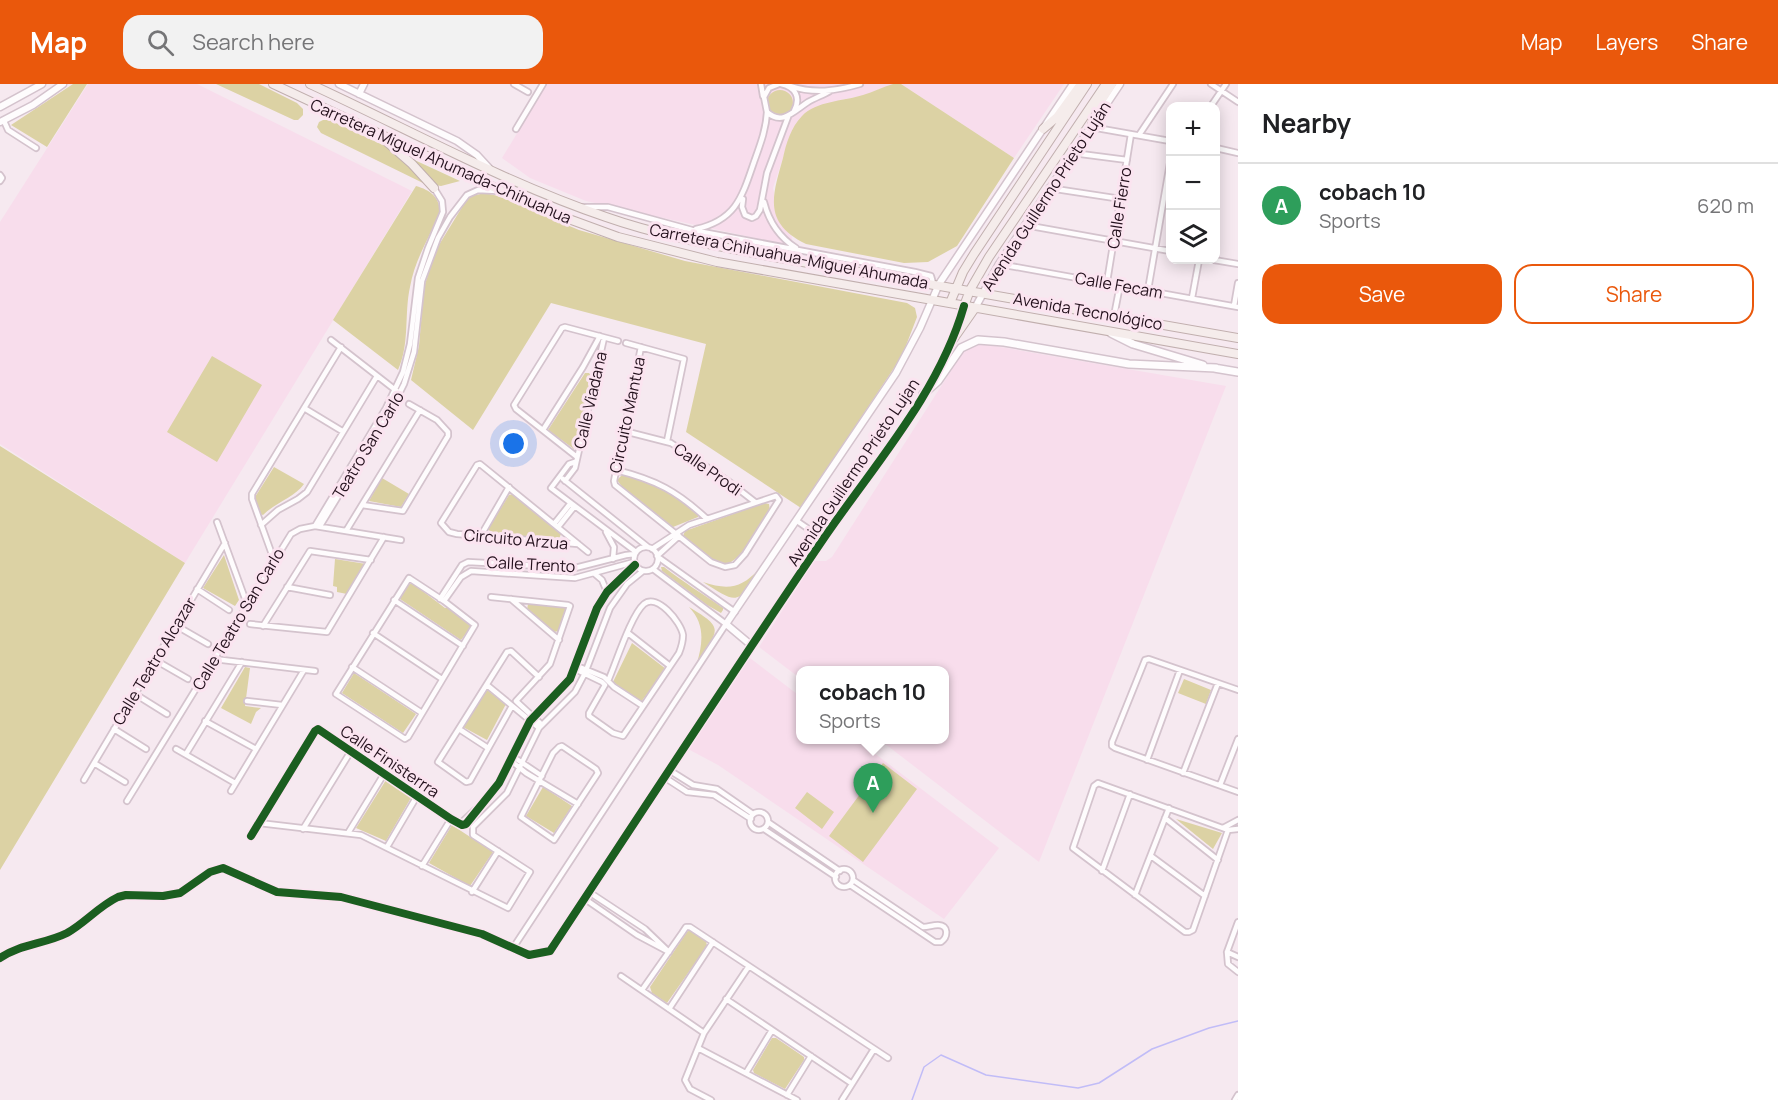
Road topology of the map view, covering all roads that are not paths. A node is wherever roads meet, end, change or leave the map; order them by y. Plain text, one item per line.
1 (42, 84) edge
2 (63, 84) edge
3 (273, 84) edge
4 (310, 84) edge
5 (339, 84) edge
6 (364, 84) edge
7 (514, 84) edge
8 (543, 84) edge
9 (760, 84) edge
10 (780, 84) edge
11 (860, 84) edge
12 (1073, 84) edge
13 (1081, 84) edge
14 (1087, 84) edge
15 (1106, 84) edge
16 (1112, 84) edge
17 (1120, 84) edge
18 (1173, 84) edge
19 (1211, 84) edge
20 (1226, 84) edge
21 (320, 85) edge
22 (350, 86) edge
23 (790, 86) junction
24 (830, 91) junction
25 (1221, 91) junction
26 (528, 92) dead end
27 (359, 94) junction
28 (764, 97) junction
29 (1214, 102) edge
30 (1238, 102) edge
31 (0, 107) edge
32 (767, 112) junction
33 (790, 115) junction
34 (4, 120) edge
35 (1091, 127) junction
36 (516, 129) dead end
37 (1043, 129) junction
38 (1131, 134) junction
39 (1139, 135) junction
40 (382, 136) junction
41 (1166, 140) edge
42 (1238, 145) edge
43 (36, 148) dead end
44 (1220, 150) edge
45 (1236, 152) edge
46 (1073, 153) junction
47 (1127, 160) junction
48 (492, 170) junction
49 (0, 175) edge
50 (0, 181) edge
51 (1166, 187) edge
52 (434, 188) joint
53 (1049, 189) junction
54 (502, 191) junction
55 (744, 193) junction
56 (1121, 199) junction
57 (763, 200) junction
58 (578, 207) junction
59 (1025, 225) junction
60 (692, 230) junction
61 (1114, 241) junction
62 (1156, 248) junction
63 (799, 249) junction
64 (1166, 250) edge
65 (1220, 261) edge
66 (999, 264) junction
67 (1198, 264) edge
68 (1238, 264) edge
69 (1107, 282) junction
70 (1238, 283) edge
71 (936, 284) junction
72 (1120, 285) junction
73 (956, 287) junction
74 (970, 290) junction
75 (1148, 290) junction
76 (982, 292) junction
77 (1192, 298) junction
78 (932, 299) junction
79 (950, 303) junction
80 (964, 306) junction
81 (1236, 306) edge
82 (975, 308) junction
83 (1114, 316) junction
84 (1111, 333) junction
85 (602, 337) junction
86 (1238, 338) edge
87 (331, 340) dead end
88 (618, 341) dead end
89 (952, 341) junction
90 (626, 343) dead end
91 (340, 347) junction
92 (642, 347) junction
93 (1238, 354) edge
94 (1216, 368) junction
95 (1238, 372) edge
96 (377, 376) junction
97 (398, 392) junction
98 (924, 394) junction
99 (409, 404) dead end
100 (304, 408) junction
101 (420, 410) junction
102 (543, 430) junction
103 (342, 431) junction
104 (624, 431) junction
105 (667, 441) junction
106 (576, 459) junction
107 (616, 470) junction
108 (559, 476) junction
109 (565, 481) junction
110 (509, 487) junction
111 (754, 502) junction
112 (362, 505) junction
113 (572, 506) junction
114 (707, 519) junction
115 (797, 521) junction
116 (217, 522) dead end
117 (261, 525) junction
118 (556, 525) junction
119 (317, 526) junction
120 (605, 530) junction
121 (346, 531) junction
122 (681, 531) junction
123 (673, 534) junction
124 (384, 537) junction
125 (480, 537) junction
126 (678, 537) junction
127 (823, 539) junction
128 (401, 540) dead end
129 (225, 543) junction
130 (578, 544) junction
131 (650, 548) junction
132 (588, 552) dead end
133 (635, 553) junction
134 (657, 557) junction
135 (613, 559) junction
136 (274, 560) junction
137 (371, 560) junction
138 (634, 563) junction
139 (653, 569) junction
140 (643, 571) junction
141 (595, 574) junction
142 (287, 587) junction
143 (197, 589) junction
144 (607, 592) junction
145 (330, 594) dead end
146 (491, 597) dead end
147 (511, 599) junction
148 (394, 600) junction
149 (442, 600) junction
150 (247, 604) junction
151 (229, 610) dead end
152 (735, 612) junction
153 (250, 624) dead end
154 (726, 624) junction
155 (176, 625) junction
156 (263, 626) junction
157 (374, 633) junction
158 (628, 633) junction
159 (559, 640) junction
160 (208, 644) dead end
161 (751, 645) junction
162 (463, 646) junction
163 (214, 659) junction
164 (155, 660) junction
165 (242, 662) junction
166 (670, 666) junction
167 (352, 667) junction
168 (576, 667) junction
169 (304, 670) junction
170 (1180, 670) junction
171 (315, 671) dead end
172 (585, 671) junction
173 (539, 677) junction
174 (188, 679) dead end
175 (442, 679) junction
176 (608, 681) junction
177 (1218, 683) junction
178 (487, 685) junction
179 (1238, 690) edge
180 (135, 694) junction
181 (247, 701) dead end
182 (514, 704) junction
183 (282, 705) junction
184 (643, 706) junction
185 (422, 713) junction
186 (167, 714) dead end
187 (531, 720) junction
188 (206, 721) junction
189 (540, 726) junction
190 (114, 729) junction
191 (459, 729) junction
192 (1238, 739) edge
193 (488, 748) junction
194 (146, 749) dead end
195 (176, 749) dead end
196 (256, 749) junction
197 (351, 752) junction
198 (186, 754) junction
199 (511, 758) junction
200 (1147, 760) junction
201 (94, 763) junction
202 (520, 766) junction
203 (669, 770) junction
204 (1184, 772) junction
205 (384, 774) junction
206 (664, 777) junction
207 (540, 778) junction
208 (84, 780) dead end
209 (125, 782) dead end
210 (236, 783) junction
211 (1220, 785) junction
212 (231, 790) dead end
213 (1238, 792) edge
214 (1130, 794) junction
215 (417, 796) junction
216 (127, 801) dead end
217 (578, 804) junction
218 (1169, 808) junction
219 (472, 813) junction
220 (752, 817) junction
221 (1165, 818) junction
222 (451, 819) junction
223 (480, 820) junction
224 (1238, 820) edge
225 (768, 822) junction
226 (259, 823) junction
227 (303, 829) junction
228 (764, 829) junction
229 (1225, 829) junction
230 (1238, 829) edge
231 (348, 833) junction
232 (251, 836) dead end
233 (387, 847) junction
234 (498, 851) junction
235 (1151, 856) junction
236 (1218, 860) junction
237 (422, 866) junction
238 (840, 870) junction
239 (1102, 871) junction
240 (836, 877) junction
241 (851, 882) junction
242 (472, 891) junction
243 (587, 895) junction
244 (1135, 895) junction
245 (1205, 896) junction
246 (616, 910) junction
247 (611, 917) junction
248 (633, 921) junction
249 (1238, 922) edge
250 (628, 929) junction
251 (713, 942) junction
252 (513, 948) junction
253 (550, 951) joint
254 (669, 952) junction
255 (1227, 952) junction
256 (1238, 957) edge
257 (0, 958) edge
258 (748, 966) junction
259 (1238, 972) edge
260 (621, 976) dead end
261 (642, 990) junction
262 (726, 999) junction
263 (669, 1009) junction
264 (772, 1030) junction
265 (704, 1033) junction
266 (698, 1048) junction
267 (874, 1049) junction
268 (811, 1056) junction
269 (888, 1058) dead end
270 (746, 1073) junction
271 (851, 1083) dead end
272 (787, 1095) junction
273 (1238, 1095) edge
274 (711, 1100) edge
275 (797, 1100) edge
276 (842, 1100) edge
277 (1235, 1100) edge

1 - 31 street
2 - 34 street
3 - 40 main road, Carretera Miguel Ahumada-Chihuahua
4 - 21 main road, Carretera Chihuahua-Miguel Ahumada
5 - 22 street
6 - 27 street
7 - 26 street
8 - 36 street
9 - 28 street
10 - 23 street
10 - 28 street
11 - 24 street
12 - 37 street
13 - 37 main road
14 - 73 main road, Avenida Guillermo Prieto Luján
15 - 74 main road, Avenida Guillermo Prieto Luján
16 - 35 main road
17 - 35 street, Avenida Guillermo Prieto Luján
18 - 39 street
19 - 25 street
20 - 25 street
21 - 48 main road, Carretera Chihuahua-Miguel Ahumada
22 - 27 street
23 - 24 street
23 - 33 street
24 - 33 street
25 - 29 street
25 - 30 street
27 - 48 street
28 - 32 street
32 - 33 street
32 - 55 street
33 - 57 street
34 - 43 street
35 - 38 street
35 - 46 street, Avenida Guillermo Prieto Luján
37 - 71 street
38 - 39 street
38 - 47 street, Calle Fierro
39 - 41 street
40 - 52 main road
40 - 54 main road, Carretera Miguel Ahumada-Chihuahua
42 - 45 street
44 - 45 street
46 - 47 street
46 - 53 street, Avenida Guillermo Prieto Luján
47 - 56 street, Calle Fierro
48 - 58 main road, Carretera Chihuahua-Miguel Ahumada
49 - 50 street
51 - 62 street
52 - 97 street, Teatro San Carlo
53 - 56 street
53 - 59 street, Avenida Guillermo Prieto Luján
54 - 78 main road, Carretera Miguel Ahumada-Chihuahua
54 - 97 street, Teatro San Carlo
55 - 57 street
55 - 60 street
56 - 61 street, Calle Fierro
57 - 63 street
58 - 60 street
58 - 71 main road, Carretera Chihuahua-Miguel Ahumada
59 - 61 street
59 - 66 street, Avenida Guillermo Prieto Luján
60 - 63 street
61 - 62 street
61 - 69 street, Calle Fierro
62 - 64 street
62 - 75 street
63 - 71 street
65 - 68 street
66 - 69 street, Calle Fecam
66 - 76 street, Avenida Guillermo Prieto Luján
67 - 77 street
69 - 72 street, Calle Fecam
70 - 81 street
71 - 73 main road, Avenida Tecnológico
71 - 78 street, Avenida Guillermo Prieto Lujan
72 - 75 street, Calle Fecam
72 - 83 street
73 - 74 main road, Avenida Tecnológico
73 - 79 main road, Avenida Guillermo Prieto Luján
74 - 76 main road, Avenida Tecnológico
74 - 80 main road, Avenida Guillermo Prieto Luján
75 - 77 street, Calle Fecam
76 - 82 street, Avenida Guillermo Prieto Luján
76 - 83 main road, Avenida Tecnológico
77 - 81 street, Calle Fecam
78 - 79 main road, Carretera Miguel Ahumada-Chihuahua
78 - 115 street, Avenida Guillermo Prieto Lujan
79 - 80 main road, Carretera Miguel Ahumada-Chihuahua
80 - 82 main road, Avenida Tecnológico
80 - 89 street, Avenida Guillermo Prieto Lujan
82 - 84 main road, Avenida Tecnológico
82 - 89 main road
83 - 86 main road, Avenida Tecnológico
84 - 93 main road, Avenida Tecnológico
84 - 94 main road
85 - 88 street
85 - 102 street
85 - 102 street
85 - 106 street, Calle Viadana
87 - 91 street
89 - 98 street, Avenida Guillermo Prieto Lujan
90 - 92 street
91 - 96 street
91 - 100 street
92 - 104 street, Circuito Mantua
92 - 105 street
94 - 95 main road
94 - 98 main road
96 - 97 street
96 - 103 street
97 - 119 street, Teatro San Carlo
98 - 127 street, Avenida Guillermo Prieto Lujan
99 - 101 street
100 - 103 street
100 - 117 street
101 - 112 street
101 - 112 street
102 - 106 street
103 - 117 street
104 - 105 street, Calle Prodi
104 - 107 street, Circuito Mantua
105 - 111 street, Calle Prodi
106 - 108 street, Calle Viadana
106 - 109 street, Calle Viadana
107 - 114 street
107 - 123 street, Circuito Mantua
108 - 109 street
108 - 113 street, Calle Viadana
109 - 131 street
110 - 118 street, Circuito Arzua
110 - 125 street
110 - 125 street, Circuito Arzua
111 - 114 street
111 - 126 street, Circuito Mantua
112 - 121 street
113 - 118 street
113 - 120 street
114 - 122 street
115 - 127 street
115 - 152 street, Avenida Guillermo Prieto Lujan
116 - 129 street
117 - 136 street
118 - 130 street, Circuito Arzua
119 - 121 street
119 - 136 street, Calle Teatro San Carlo
120 - 133 street
120 - 135 street
121 - 124 street
122 - 123 street
122 - 126 street
123 - 126 street, Circuito Mantua
123 - 131 street
124 - 128 street
124 - 137 street
125 - 130 street, Circuito Arzua
126 - 134 street
127 - 161 street, Avenida Guillermo Prieto Lujan
129 - 143 street, Calle Teatro Alcazar
129 - 150 street
130 - 132 street, Circuito Arzua
131 - 133 street
131 - 134 street
133 - 135 street, Calle Trento
133 - 138 street
134 - 139 street
134 - 152 street
135 - 149 street, Calle Trento
136 - 150 street, Calle Teatro San Carlo
137 - 142 street
137 - 156 street
138 - 140 street
138 - 141 street, Calle Trento
138 - 144 street
139 - 140 street
139 - 154 street
140 - 172 street
141 - 144 street
141 - 149 street, Calle Trento
142 - 145 street
142 - 156 street
143 - 151 street
143 - 155 street, Calle Teatro Alcazar
144 - 168 street
146 - 147 street
147 - 159 street
147 - 159 street
148 - 149 street
148 - 157 street
148 - 162 street
149 - 162 street
150 - 163 street, Calle Teatro San Carlo
152 - 154 street, Avenida Guillermo Prieto Lujan
153 - 156 street
154 - 161 street
154 - 252 street, Avenida Guillermo Prieto Lujan
155 - 160 street
155 - 164 street, Calle Teatro Alcazar
157 - 167 street
157 - 175 street
158 - 166 street
158 - 166 street
158 - 176 street
159 - 173 street
161 - 203 street, Avenida Guillermo Prieto Lujan
162 - 175 street
163 - 165 street
163 - 216 street, Calle Teatro San Carlo
164 - 174 street
164 - 180 street, Calle Teatro Alcazar
165 - 169 street
165 - 188 street
166 - 184 street
167 - 185 street
167 - 185 street
168 - 172 street
168 - 187 street
169 - 171 street
169 - 183 street
170 - 177 street
170 - 200 street
170 - 200 street
172 - 176 street
172 - 184 street
172 - 189 street
173 - 178 street
173 - 182 street
175 - 185 street
176 - 184 street
177 - 179 street
177 - 204 street
178 - 182 street
178 - 191 street
180 - 186 street
180 - 190 street, Calle Teatro Alcazar
181 - 183 street
182 - 187 street
182 - 193 street
183 - 196 street
187 - 189 street
187 - 199 street
188 - 196 street
188 - 198 street
189 - 202 street
190 - 194 street
190 - 201 street, Calle Teatro Alcazar
191 - 193 street
191 - 193 street
192 - 211 street
195 - 198 street
196 - 210 street
197 - 205 street, Calle Finisterrra
197 - 226 street, Calle Finisterrra
197 - 227 street
198 - 210 street
199 - 202 street
199 - 219 street
200 - 204 street
201 - 208 street, Calle Teatro Alcazar
201 - 209 street
202 - 207 street
202 - 223 street
203 - 206 street, Avenida Guillermo Prieto Lujan
203 - 220 street
204 - 211 street
205 - 215 street, Calle Finisterrra
205 - 231 street
206 - 220 street
206 - 243 street, Avenida Guillermo Prieto Lujan
207 - 217 street
207 - 217 street
207 - 217 street
210 - 212 street
211 - 213 street
214 - 218 street
214 - 239 street
214 - 239 street
215 - 222 street, Calle Finisterrra
215 - 233 street
218 - 221 street
218 - 229 street
219 - 222 street, Calle Finisterrra
219 - 223 street
220 - 225 street
220 - 228 street
221 - 235 street
221 - 236 street
222 - 237 street
223 - 234 street
224 - 229 street
225 - 228 street
225 - 238 street
226 - 227 street
226 - 232 street, Calle Finisterrra
227 - 231 street
228 - 240 street
229 - 230 street
229 - 236 street
231 - 233 street
233 - 237 street
234 - 242 street
234 - 242 street
235 - 244 street
235 - 245 street
236 - 245 street
237 - 242 street
238 - 240 street
238 - 241 street
239 - 244 street
240 - 241 street
241 - 241 street
243 - 246 street
243 - 247 street
243 - 253 street, Avenida Guillermo Prieto Lujan
244 - 245 street
246 - 247 street
246 - 248 street
247 - 250 street
248 - 250 street
248 - 254 street
249 - 255 street
250 - 254 street
251 - 254 street
251 - 258 street
251 - 263 street
252 - 253 street
252 - 257 street
254 - 261 street
255 - 256 street
255 - 259 street
258 - 262 street
258 - 267 street
260 - 261 street
261 - 263 street
262 - 264 street
262 - 265 street
263 - 265 street
264 - 268 street
264 - 270 street
265 - 266 street
266 - 270 street
266 - 274 street
267 - 269 street
267 - 276 street
268 - 271 street
268 - 272 street
270 - 272 street
272 - 275 street
273 - 277 street

